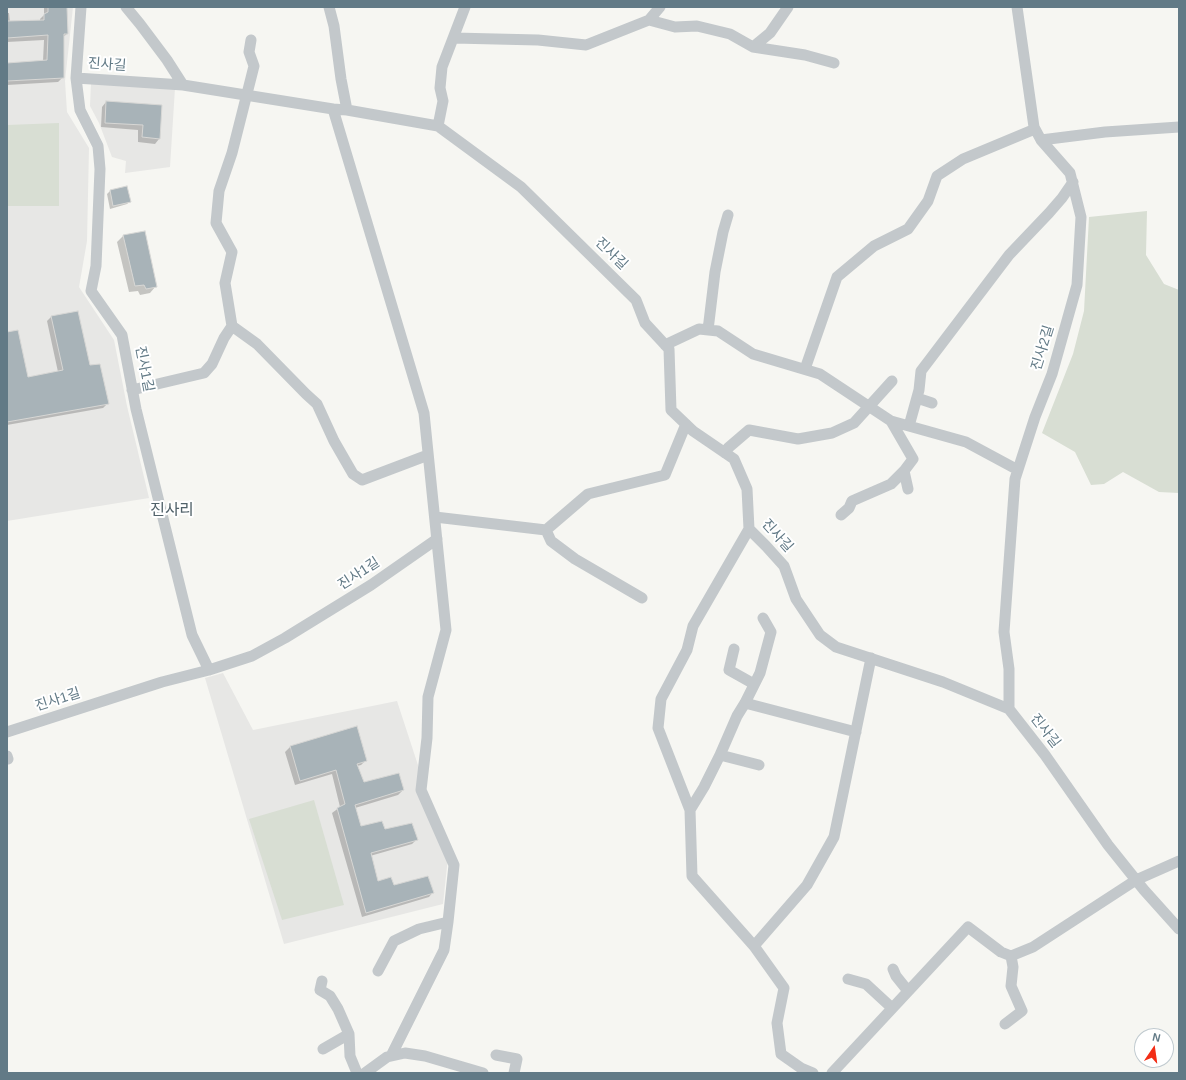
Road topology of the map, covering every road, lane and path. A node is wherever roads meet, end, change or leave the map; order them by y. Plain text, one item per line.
1 (81, 7) edge
2 (126, 7) edge
3 (329, 7) edge
4 (465, 7) edge
5 (660, 7) edge
6 (788, 7) edge
7 (1017, 7) edge
8 (649, 20) junction
9 (454, 38) junction
10 (251, 40) dead end
11 (753, 47) junction
12 (834, 63) dead end
13 (76, 78) junction
14 (183, 85) junction
15 (248, 96) junction
16 (333, 109) junction
17 (347, 110) junction
18 (438, 126) junction
19 (1179, 127) edge
20 (1036, 130) junction
21 (1041, 140) junction
22 (1073, 182) junction
23 (728, 215) dead end
24 (232, 326) junction
25 (708, 330) junction
26 (666, 345) junction
27 (805, 369) junction
28 (892, 381) dead end
29 (132, 390) junction
30 (917, 398) junction
31 (932, 404) dead end
32 (868, 406) junction
33 (891, 421) junction
34 (686, 424) junction
35 (909, 426) junction
36 (725, 453) junction
37 (428, 455) junction
38 (1018, 470) junction
39 (904, 471) junction
40 (908, 489) dead end
41 (842, 515) dead end
42 (435, 517) junction
43 (749, 529) junction
44 (546, 530) junction
45 (437, 539) junction
46 (642, 598) dead end
47 (763, 618) dead end
48 (734, 649) dead end
49 (871, 658) junction
50 (210, 670) junction
51 (754, 684) junction
52 (745, 703) junction
53 (1008, 709) junction
54 (7, 732) edge
55 (856, 732) junction
56 (720, 755) junction
57 (759, 765) dead end
58 (690, 810) junction
59 (1179, 860) edge
60 (1136, 880) junction
61 (448, 922) junction
62 (1179, 929) edge
63 (754, 946) junction
64 (1011, 956) junction
65 (893, 969) dead end
66 (378, 971) dead end
67 (848, 979) dead end
68 (322, 981) dead end
69 (908, 991) junction
70 (892, 1008) junction
71 (1005, 1024) dead end
72 (348, 1034) junction
73 (323, 1049) dead end
74 (496, 1055) dead end
75 (391, 1056) junction
76 (357, 1073) edge
77 (365, 1073) edge
78 (483, 1073) edge
79 (514, 1073) edge
80 (813, 1073) edge
81 (832, 1073) edge

1 - 13 street, 진사길
2 - 14 street
3 - 17 street
4 - 9 street
5 - 8 street
6 - 11 street
7 - 20 street, 진사2길
8 - 9 street
8 - 11 street
9 - 18 street
10 - 15 street
11 - 12 street
13 - 14 street, 진사길
13 - 29 street, 진사1길
14 - 15 street, 진사길
15 - 16 street, 진사길
15 - 24 street
16 - 17 street, 진사길
16 - 37 street
17 - 18 street, 진사길
18 - 26 street, 진사길
19 - 21 street
20 - 21 street, 진사2길
20 - 27 street
21 - 22 street, 진사2길
22 - 30 street
22 - 38 street, 진사2길
23 - 25 street
24 - 29 street
24 - 37 street
25 - 26 street
25 - 27 street
26 - 34 street, 진사길
27 - 32 street
28 - 32 street
29 - 50 street, 진사1길
30 - 31 street
30 - 35 street
32 - 33 street
32 - 36 street
33 - 35 street
33 - 39 street
34 - 36 street, 진사길
34 - 44 street
35 - 38 street
36 - 43 street, 진사길
37 - 42 street
38 - 53 street, 진사2길
39 - 40 street
39 - 41 street
42 - 44 street
42 - 45 street
43 - 49 street, 진사길
43 - 58 street
44 - 46 street
45 - 50 street, 진사1길
45 - 61 street
47 - 51 street
48 - 51 street
49 - 53 street, 진사길
49 - 55 street
50 - 54 street, 진사1길
51 - 52 street
52 - 55 street
52 - 56 street
53 - 60 street, 진사길
55 - 63 street
56 - 57 street
56 - 58 street
58 - 63 street
59 - 60 street
60 - 62 street, 진사길
60 - 64 street
61 - 66 street
61 - 75 street
63 - 80 street
64 - 69 street
64 - 71 street
65 - 69 street
67 - 70 street
68 - 72 street
69 - 70 street
70 - 81 street
72 - 73 street
72 - 76 street
74 - 79 street
75 - 77 street
75 - 78 street

